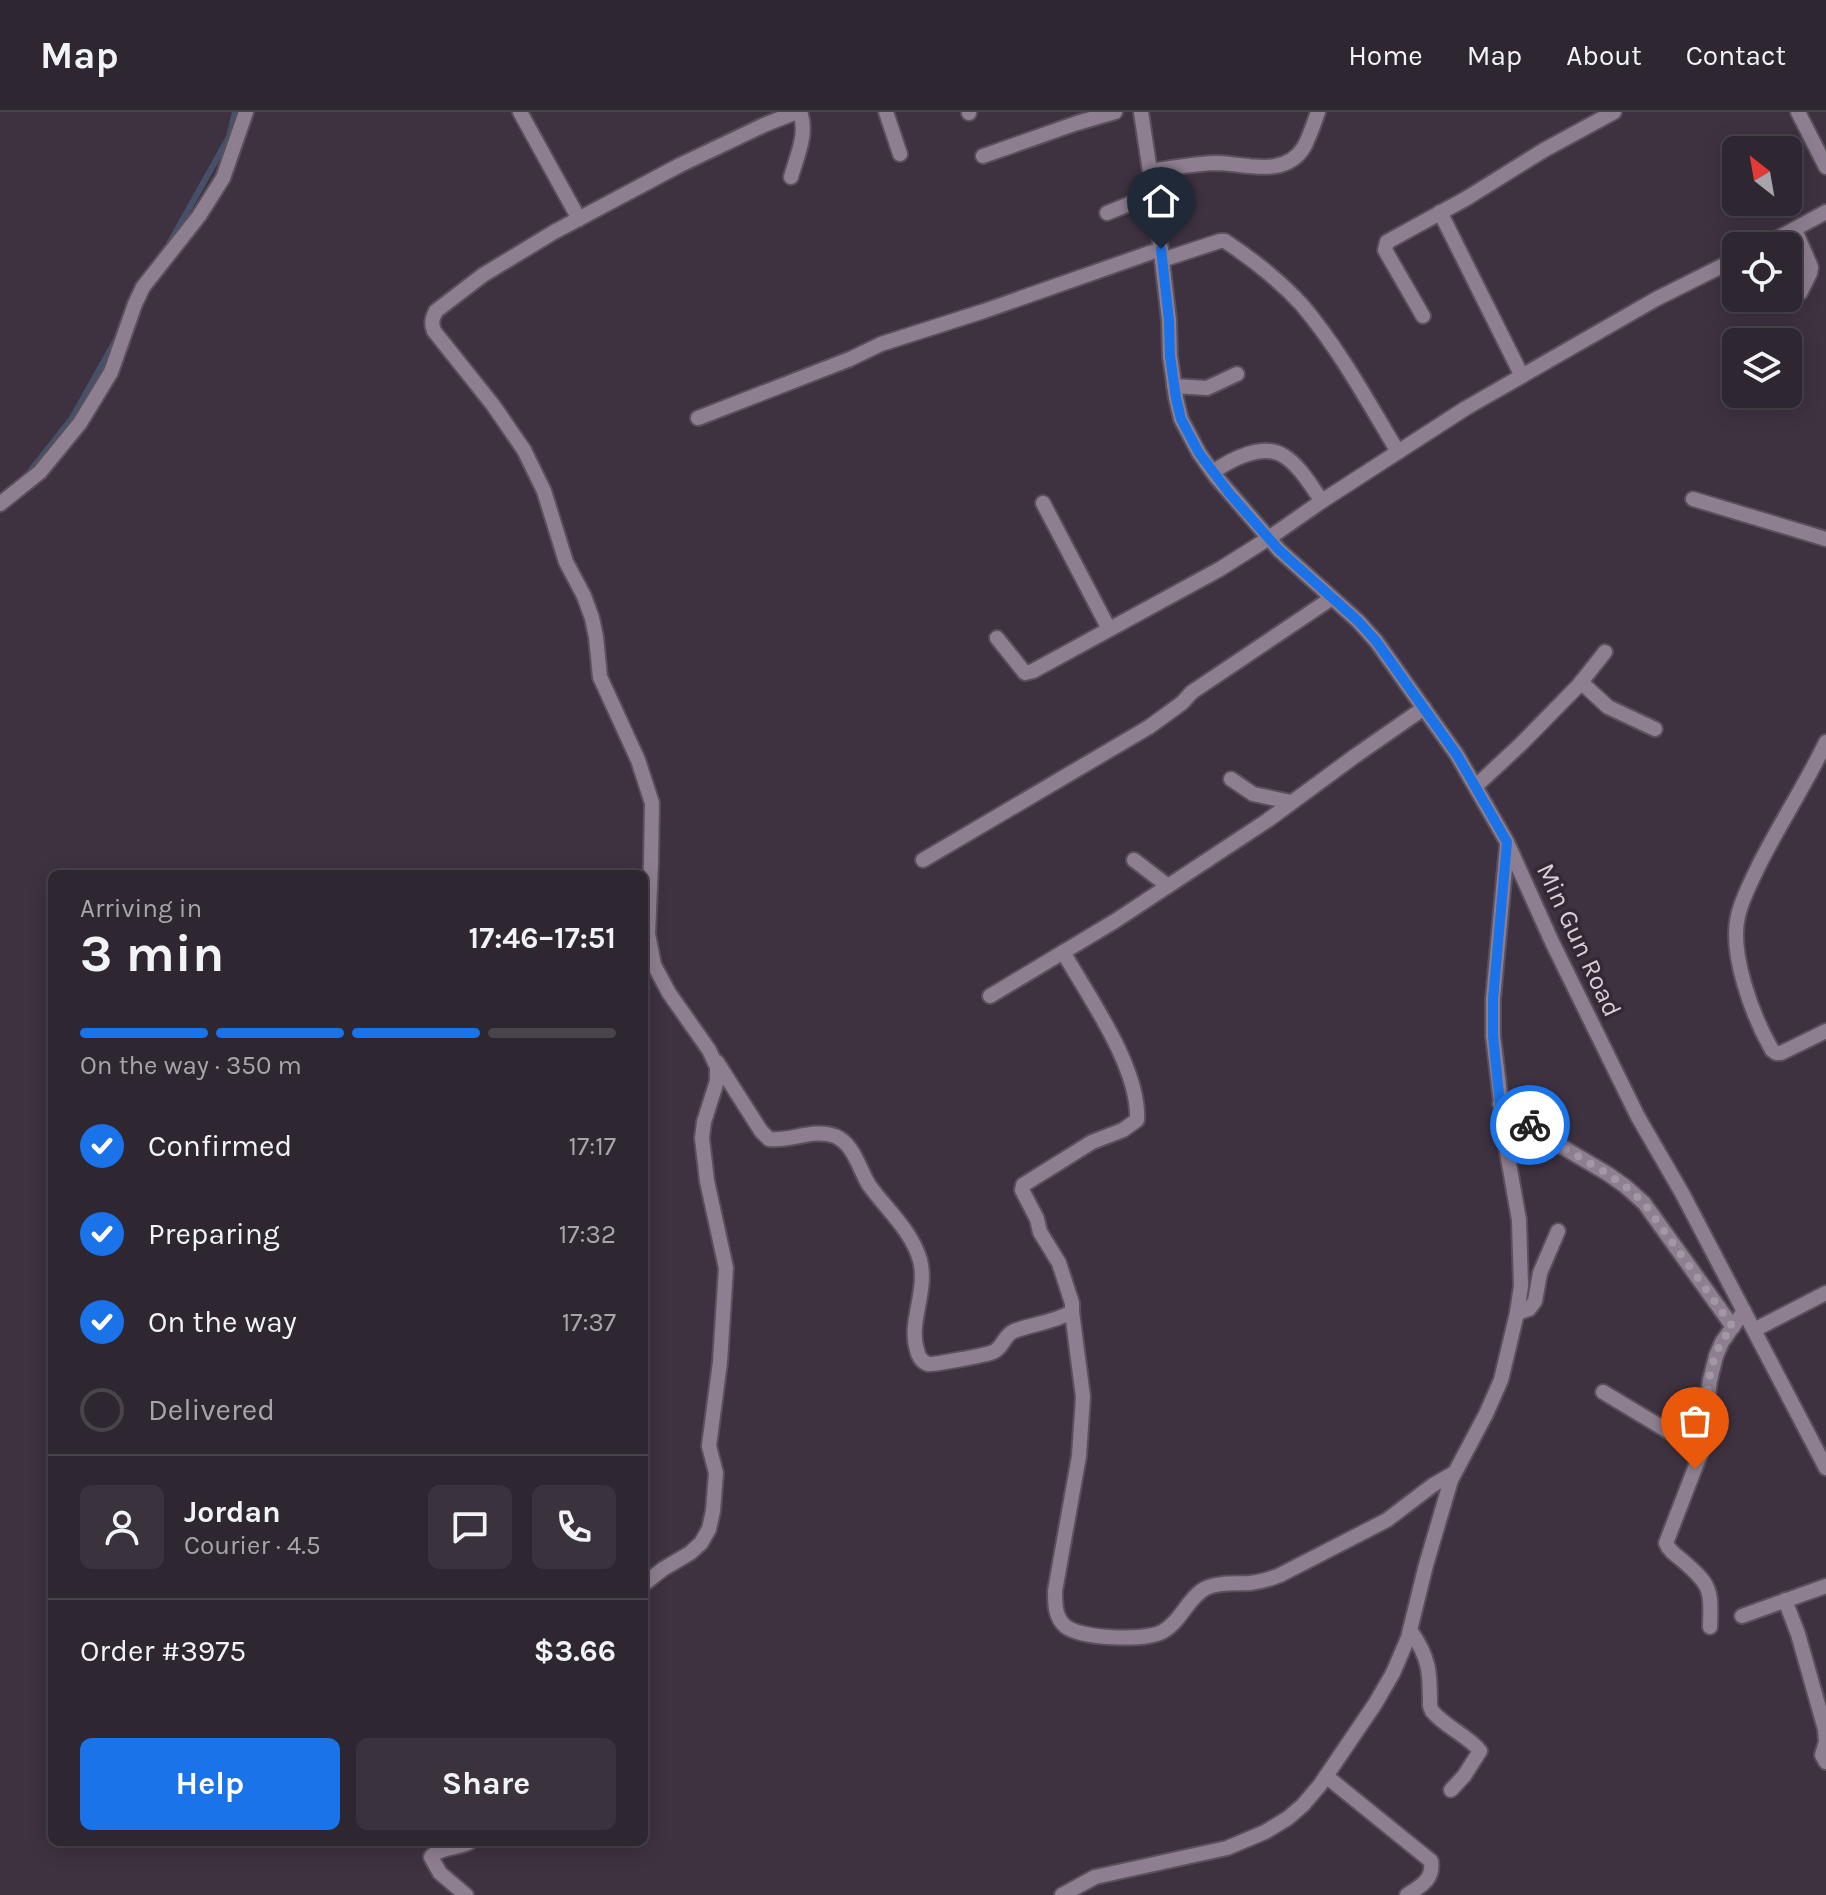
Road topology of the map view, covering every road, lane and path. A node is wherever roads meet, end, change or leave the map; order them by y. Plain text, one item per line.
1 (246, 112) edge
2 (520, 112) edge
3 (798, 112) edge
4 (886, 112) edge
5 (1115, 112) edge
6 (1141, 112) edge
7 (1318, 112) edge
8 (1614, 112) edge
9 (1798, 112) edge
10 (900, 154) dead end
11 (983, 156) dead end
12 (1826, 167) edge
13 (1150, 171) junction
14 (791, 177) dead end
15 (1154, 194) junction
16 (1440, 212) junction
17 (1826, 212) edge
18 (1107, 213) dead end
19 (579, 219) junction
20 (1795, 230) joint
21 (1791, 232) edge
22 (1802, 246) edge
23 (1161, 255) junction
24 (1722, 266) edge
25 (1802, 289) edge
26 (1423, 316) dead end
27 (1237, 374) dead end
28 (1522, 376) junction
29 (1174, 386) junction
30 (698, 418) dead end
31 (1398, 452) junction
32 (1213, 472) junction
33 (1693, 499) dead end
34 (1322, 501) junction
35 (1043, 503) dead end
36 (0, 504) edge
37 (1269, 538) junction
38 (1826, 539) edge
39 (1332, 598) junction
40 (1109, 629) junction
41 (997, 638) dead end
42 (1605, 652) dead end
43 (1581, 682) junction
44 (1424, 708) junction
45 (1655, 729) dead end
46 (1826, 742) edge
47 (1231, 779) dead end
48 (1476, 786) junction
49 (1291, 802) junction
50 (1507, 842) junction
51 (923, 860) dead end
52 (1134, 860) dead end
53 (1168, 886) junction
54 (1063, 952) junction
55 (990, 996) dead end
56 (1826, 1031) edge
57 (714, 1058) junction
58 (1500, 1104) junction
59 (1558, 1231) dead end
60 (1826, 1293) edge
61 (1744, 1311) junction
62 (1072, 1312) junction
63 (1517, 1313) junction
64 (1733, 1327) junction
65 (1754, 1330) junction
66 (1603, 1392) dead end
67 (1701, 1451) junction
68 (1826, 1468) edge
69 (1455, 1473) junction
70 (648, 1581) edge
71 (1826, 1586) edge
72 (1785, 1600) junction
73 (1742, 1616) dead end
74 (1710, 1627) dead end
75 (1410, 1630) junction
76 (1826, 1762) edge
77 (1326, 1776) junction
78 (1451, 1790) dead end
79 (463, 1846) edge
80 (466, 1895) edge
81 (1062, 1895) edge
82 (1407, 1895) edge

1 - 36 street
2 - 19 street
3 - 14 street
3 - 19 street
4 - 10 street
5 - 11 street
6 - 13 street, Min Gun Road
7 - 13 street
8 - 16 street
9 - 12 street
13 - 15 street, Min Gun Road
15 - 18 street
15 - 23 street, Min Gun Road
16 - 26 street
16 - 28 street
17 - 20 street
19 - 57 street
20 - 21 street
22 - 25 street
23 - 29 street, Min Gun Road
23 - 30 street
23 - 31 street
24 - 28 street
27 - 29 street
28 - 31 street
29 - 32 street, Min Gun Road
31 - 34 street
32 - 34 street
32 - 37 street, Min Gun Road
33 - 38 street
34 - 37 street
35 - 40 street
37 - 39 street, Min Gun Road
37 - 40 street
39 - 44 street, Min Gun Road
39 - 51 street
40 - 41 street
42 - 43 street
43 - 45 street
43 - 48 street
44 - 48 street, Min Gun Road
44 - 49 street
46 - 56 street
47 - 49 street
48 - 50 street, Min Gun Road
49 - 53 street
50 - 58 street
50 - 61 street, Min Gun Road
52 - 53 street
53 - 54 street
54 - 55 street
54 - 62 street
57 - 62 street
57 - 70 street
58 - 63 street
58 - 64 street
59 - 63 street
60 - 65 street
61 - 64 street
61 - 65 street, Min Gun Road
62 - 69 street
63 - 69 street
64 - 67 street
65 - 68 street, Min Gun Road
66 - 67 street
67 - 74 street
69 - 75 street
71 - 72 street
72 - 73 street
72 - 76 street
75 - 77 street
75 - 78 street
77 - 81 street
77 - 82 street
79 - 80 street

